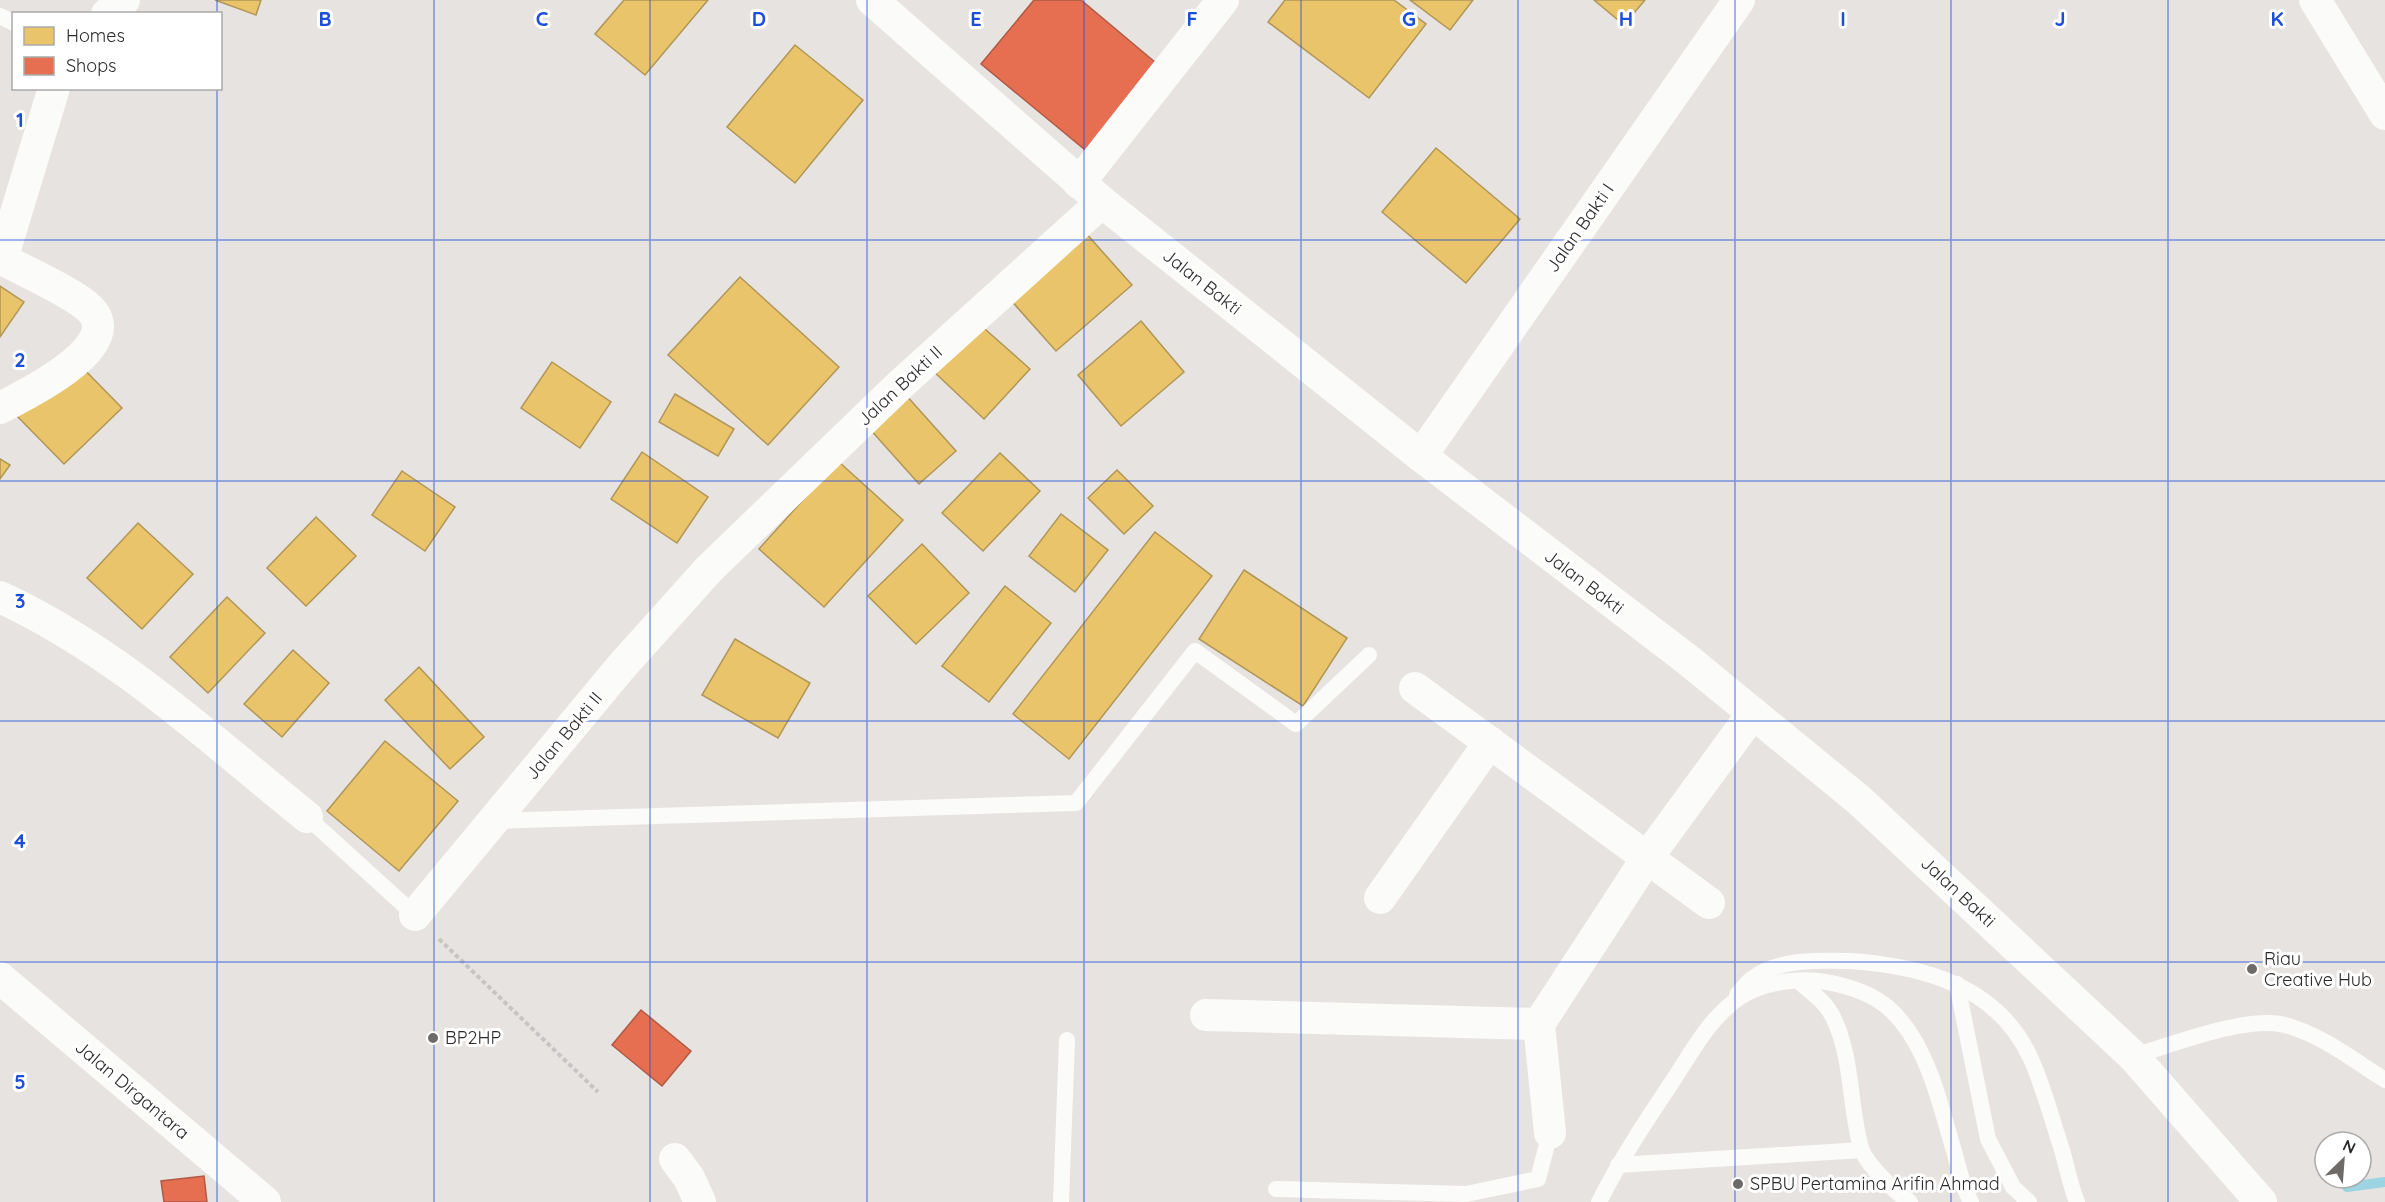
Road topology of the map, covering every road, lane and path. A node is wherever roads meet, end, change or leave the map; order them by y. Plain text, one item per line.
1 (124, 0) edge
2 (872, 0) edge
3 (1223, 0) edge
4 (2315, 0) edge
5 (1737, 1) edge
6 (109, 12) edge
7 (53, 90) edge
8 (2385, 114) edge
9 (1091, 193) junction
10 (1, 258) edge
11 (0, 408) edge
12 (1421, 456) junction
13 (0, 597) edge
14 (1369, 655) dead end
15 (1415, 688) dead end
16 (1753, 713) junction
17 (1490, 742) junction
18 (307, 817) joint
19 (493, 821) junction
20 (1647, 858) junction
21 (1380, 898) dead end
22 (1709, 903) dead end
23 (415, 915) junction
24 (0, 978) edge
25 (1798, 981) junction
26 (1957, 984) junction
27 (1725, 1009) junction
28 (1206, 1015) dead end
29 (1539, 1024) junction
30 (1067, 1040) dead end
31 (2133, 1056) junction
32 (2385, 1080) edge
33 (598, 1092) dead end
34 (1550, 1133) joint
35 (1862, 1150) junction
36 (675, 1159) dead end
37 (1618, 1165) junction
38 (1276, 1189) dead end
39 (1465, 1198) edge
40 (265, 1202) edge
41 (700, 1202) edge
42 (1061, 1202) edge
43 (1599, 1202) edge
44 (1910, 1202) edge
45 (1971, 1202) edge
46 (2028, 1202) edge
47 (2077, 1202) edge
48 (2261, 1202) edge

1 - 6 street
2 - 9 street, Jalan Bakti
3 - 9 street, Jalan Bakti II
4 - 8 street
5 - 12 street, Jalan Bakti I
7 - 10 street
9 - 12 street, Jalan Bakti
9 - 19 street, Jalan Bakti II
10 - 11 street
12 - 16 street, Jalan Bakti
13 - 18 street
14 - 19 lane
15 - 17 street
16 - 20 street
16 - 31 street, Jalan Bakti
17 - 20 street
17 - 21 street
18 - 23 lane
19 - 23 street, Jalan Bakti II
20 - 22 street
20 - 29 street
23 - 33 path
24 - 40 street, Jalan Dirgantara
25 - 27 lane
25 - 35 lane
25 - 45 lane
26 - 27 lane
26 - 46 lane
26 - 47 lane
27 - 37 lane
28 - 29 street
29 - 34 street
30 - 42 lane
31 - 32 lane
31 - 48 street, Jalan Bakti
34 - 39 lane
35 - 37 lane
35 - 44 lane
36 - 41 street
37 - 43 lane
38 - 39 lane

